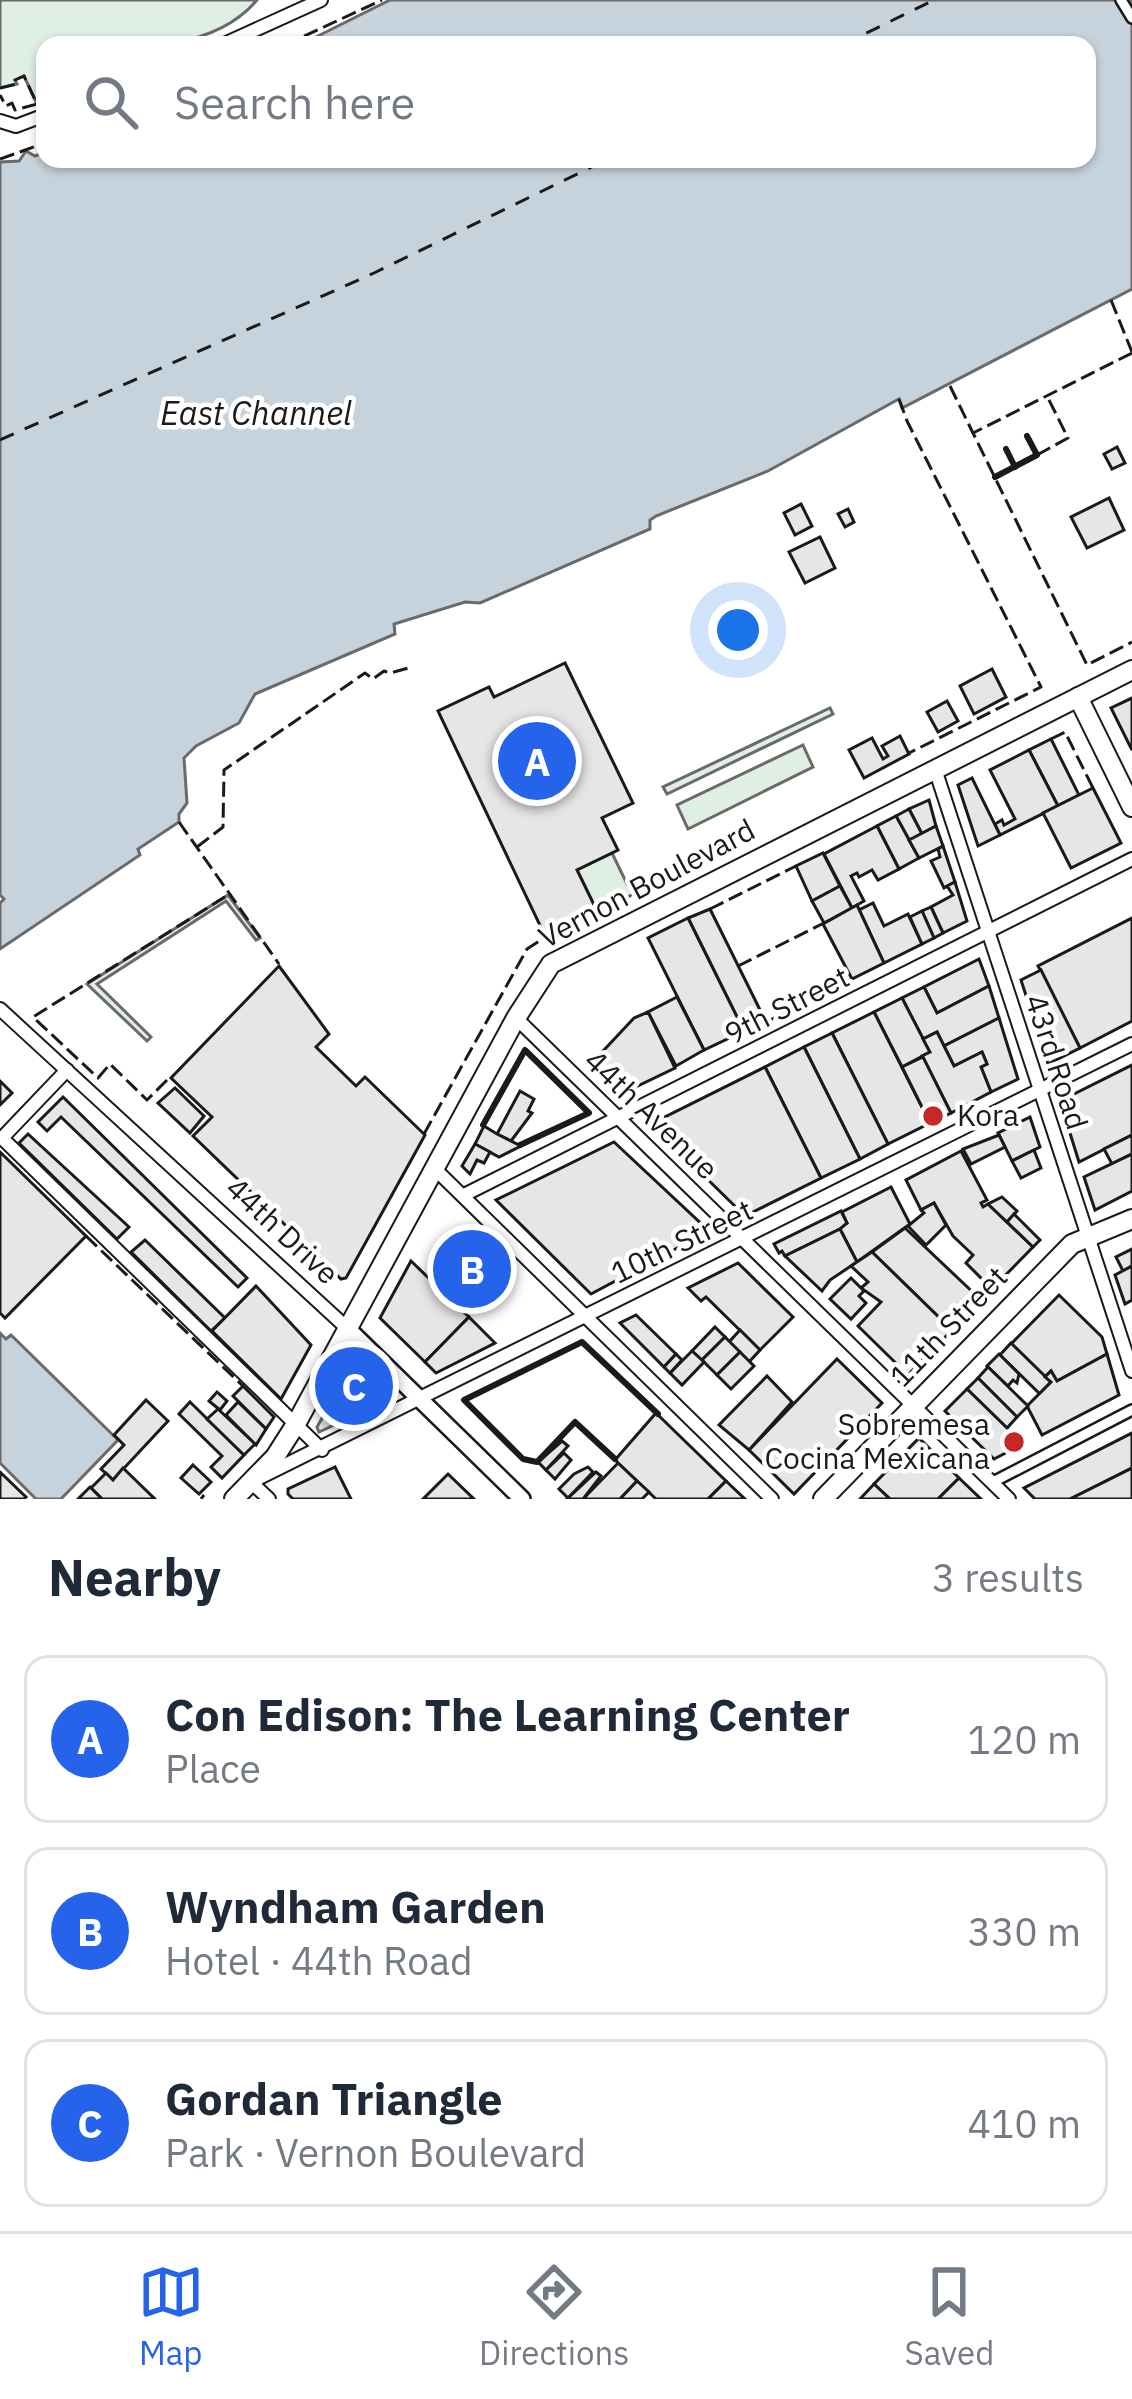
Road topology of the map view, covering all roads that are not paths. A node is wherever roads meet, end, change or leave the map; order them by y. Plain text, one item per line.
1 (321, 0) edge
2 (1121, 0) edge
3 (1132, 18) edge
4 (242, 36) edge
5 (36, 118) edge
6 (0, 122) edge
7 (1132, 670) edge
8 (1078, 697) junction
9 (935, 769) junction
10 (1132, 808) edge
11 (1132, 860) edge
12 (988, 932) junction
13 (0, 1009) edge
14 (516, 1018) junction
15 (1132, 1044) edge
16 (67, 1070) junction
17 (1040, 1090) junction
18 (619, 1118) junction
19 (2, 1138) edge
20 (435, 1169) junction
21 (464, 1195) junction
22 (1132, 1219) edge
23 (1088, 1238) junction
24 (744, 1239) junction
25 (586, 1316) junction
26 (348, 1329) junction
27 (1132, 1371) edge
28 (421, 1400) junction
29 (914, 1406) junction
30 (1132, 1410) edge
31 (296, 1424) junction
32 (322, 1450) junction
33 (251, 1482) junction
34 (993, 1482) junction
35 (234, 1499) edge
36 (269, 1499) edge
37 (522, 1499) edge
38 (772, 1499) edge
39 (824, 1499) edge
40 (1009, 1499) edge

1 - 4 street
2 - 3 street
5 - 6 street
7 - 8 main road, Vernon Boulevard
8 - 9 main road, Vernon Boulevard
8 - 10 main road
9 - 12 street, 43rd Road
9 - 14 main road, Vernon Boulevard
11 - 12 street, 9th Street
12 - 17 street, 43rd Road
12 - 18 street, 9th Street
13 - 16 street, 44th Drive
14 - 18 street, 44th Avenue
14 - 20 main road, Vernon Boulevard
15 - 17 street, 10th Street
16 - 19 street
16 - 26 street, 44th Drive
17 - 23 street, 43rd Road
17 - 24 street, 10th Street
18 - 21 street, 9th Street
18 - 24 street, 44th Avenue
19 - 31 street
20 - 21 street
20 - 26 main road, Vernon Boulevard
21 - 25 street
22 - 23 main road, 11th Street
23 - 27 street, 43rd Road
23 - 29 main road, 11th Street
24 - 25 street, 10th Street
24 - 29 street, 44th Avenue
25 - 28 street, 10th Street
25 - 38 street
26 - 28 street, 44th Drive
26 - 31 main road, Vernon Boulevard
28 - 32 street, 10th Street
28 - 37 street, 44th Drive
29 - 34 street, 44th Avenue
29 - 39 main road, 11th Street
30 - 34 street
31 - 32 street
31 - 33 main road, Vernon Boulevard
32 - 33 street, 10th Street
33 - 35 main road, Vernon Boulevard
33 - 36 street
34 - 40 street, 44th Avenue

